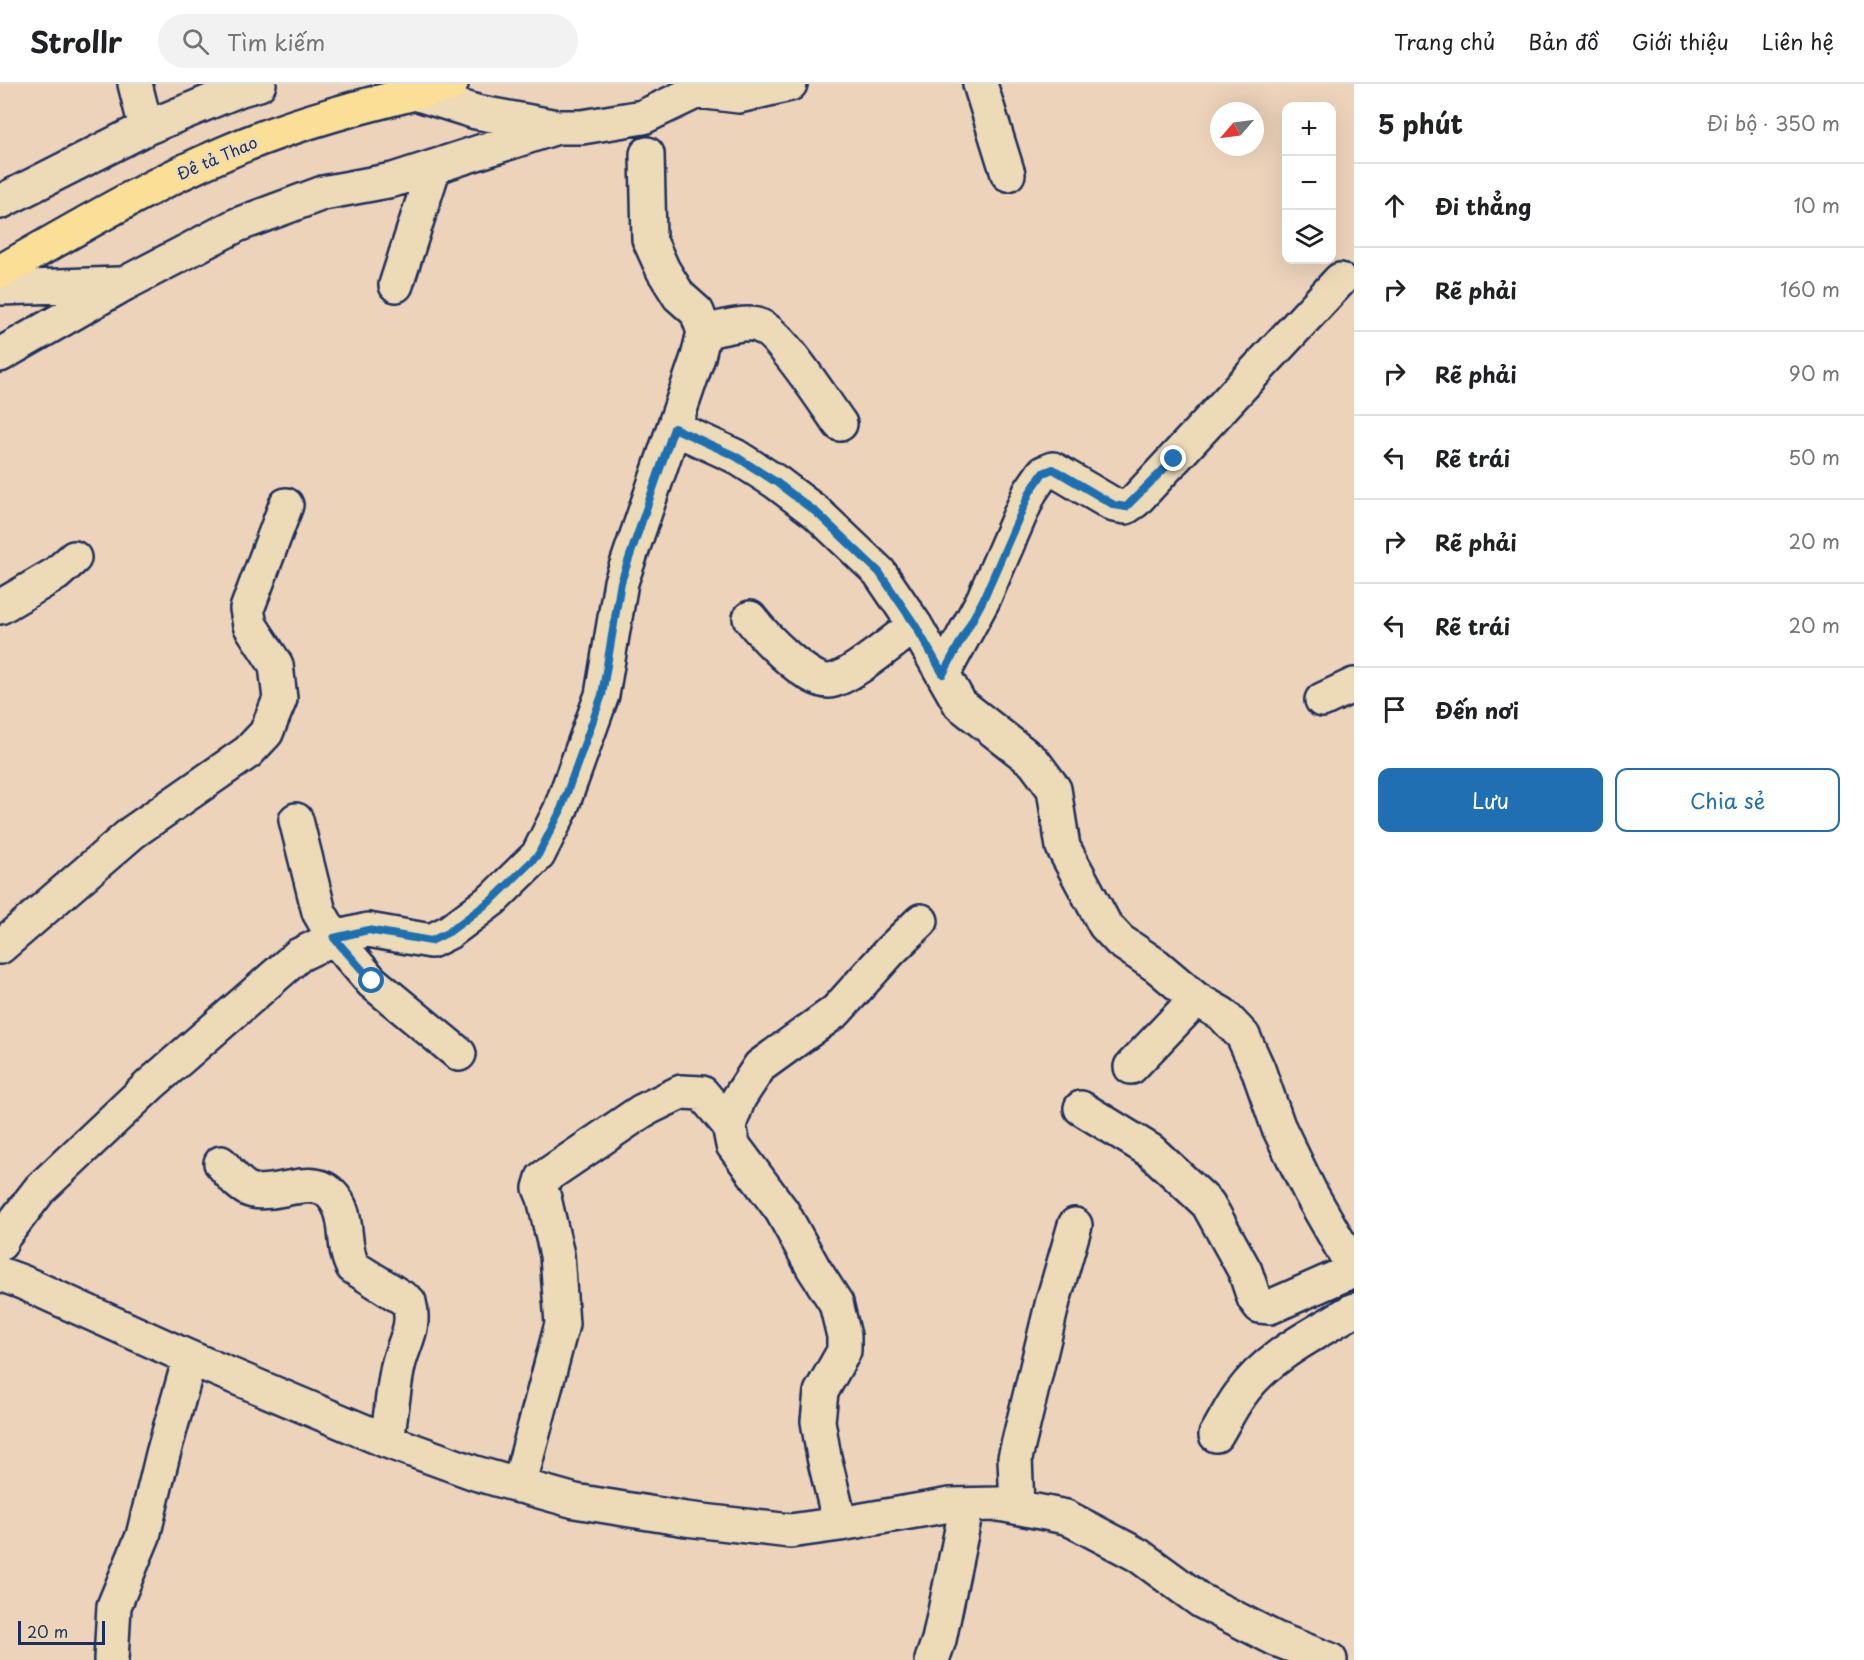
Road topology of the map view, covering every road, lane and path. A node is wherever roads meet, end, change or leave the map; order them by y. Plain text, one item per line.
1 (135, 84) edge
2 (259, 84) edge
3 (451, 84) edge
4 (790, 84) edge
5 (980, 84) edge
6 (705, 88) edge
7 (415, 93) junction
8 (557, 127) junction
9 (146, 128) junction
10 (647, 154) dead end
11 (434, 167) junction
12 (1008, 174) dead end
13 (0, 202) edge
14 (0, 272) edge
15 (1340, 280) dead end
16 (124, 284) junction
17 (396, 285) dead end
18 (0, 288) edge
19 (704, 333) junction
20 (0, 356) edge
21 (840, 424) dead end
22 (674, 428) junction
23 (286, 505) dead end
24 (74, 558) dead end
25 (0, 607) edge
26 (750, 618) dead end
27 (915, 625) junction
28 (943, 674) junction
29 (1354, 685) edge
30 (1323, 700) dead end
31 (296, 820) dead end
32 (921, 921) dead end
33 (334, 938) junction
34 (0, 947) edge
35 (1196, 999) junction
36 (459, 1054) dead end
37 (1131, 1067) dead end
38 (1081, 1108) dead end
39 (729, 1125) junction
40 (221, 1164) dead end
41 (1075, 1225) dead end
42 (0, 1244) edge
43 (1354, 1269) edge
44 (0, 1274) edge
45 (1354, 1310) edge
46 (190, 1358) junction
47 (1216, 1435) dead end
48 (387, 1441) junction
49 (519, 1486) junction
50 (968, 1505) junction
51 (1017, 1507) junction
52 (840, 1524) junction
53 (111, 1660) edge
54 (932, 1660) edge
55 (1330, 1660) edge

1 - 9 street
2 - 9 street
3 - 7 main road, Đê tả Thao
4 - 6 street
5 - 12 street
6 - 8 street
7 - 8 street
7 - 14 main road, Đê tả Thao
8 - 11 street
9 - 13 street
10 - 19 street
11 - 16 street
11 - 17 street
15 - 28 street
16 - 18 street
16 - 20 street
19 - 21 street
19 - 22 street
22 - 27 street
22 - 33 street
23 - 34 street
24 - 25 street
26 - 27 street
27 - 28 street
28 - 35 street
29 - 30 street
31 - 33 street
32 - 39 street
33 - 36 street
33 - 42 street
35 - 37 street
35 - 43 street
38 - 43 street
39 - 49 street
39 - 52 street
40 - 48 street
41 - 51 street
44 - 46 street
45 - 47 street
46 - 48 street
46 - 53 street
48 - 49 street
49 - 52 street
50 - 51 street
50 - 52 street
50 - 54 street
51 - 55 street

